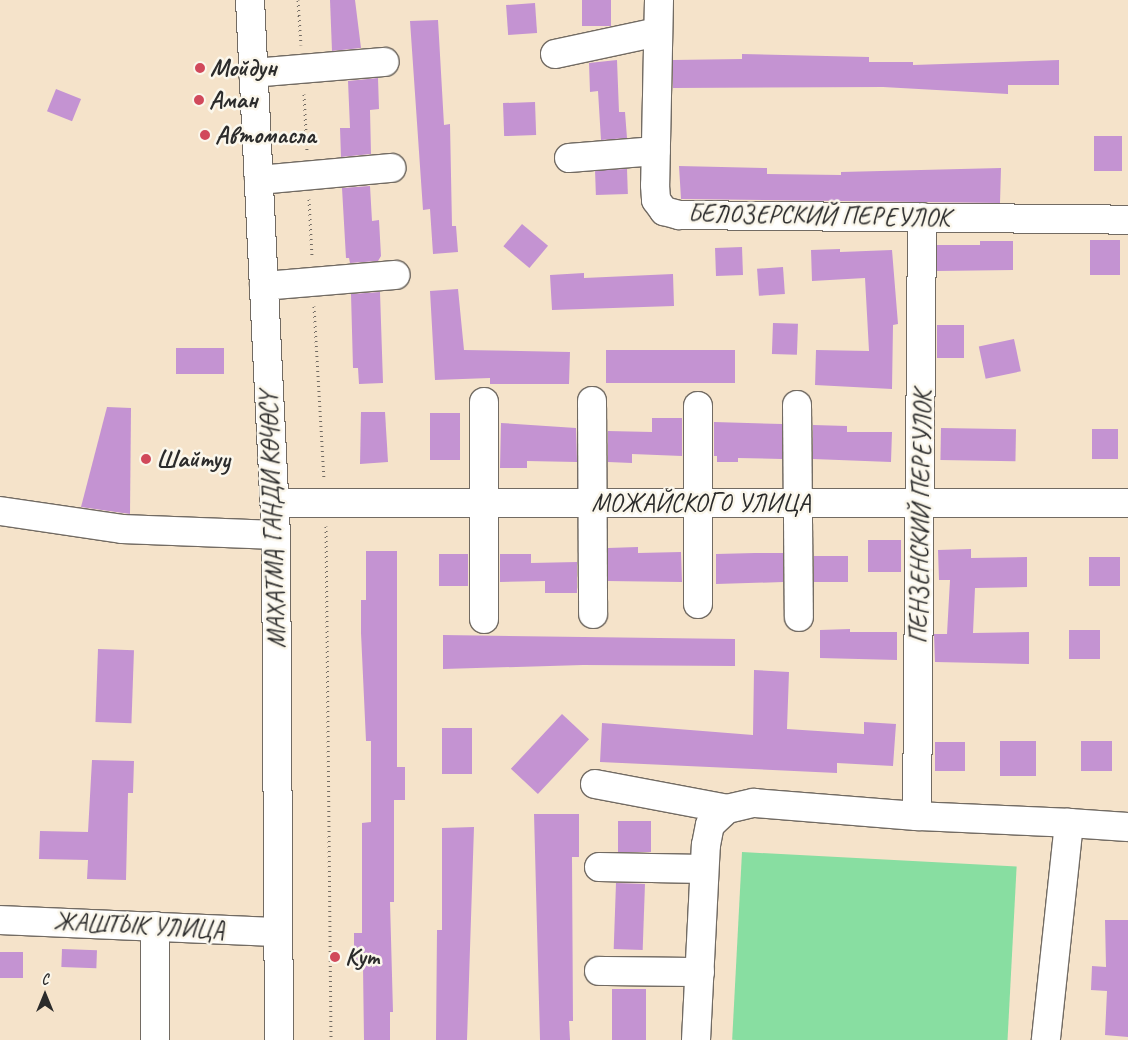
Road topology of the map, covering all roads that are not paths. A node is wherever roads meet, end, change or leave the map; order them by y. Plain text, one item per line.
1 (250, 0) edge
2 (659, 0) edge
3 (658, 32) junction
4 (555, 54) dead end
5 (385, 62) dead end
6 (253, 73) junction
7 (656, 151) junction
8 (569, 158) dead end
9 (391, 168) dead end
10 (259, 180) junction
11 (922, 217) junction
12 (1128, 220) edge
13 (396, 275) dead end
14 (264, 286) junction
15 (592, 401) dead end
16 (484, 402) dead end
17 (797, 405) dead end
18 (698, 406) dead end
19 (275, 503) junction
20 (483, 503) junction
21 (592, 503) junction
22 (697, 503) junction
23 (799, 503) junction
24 (922, 503) junction
25 (1128, 503) edge
26 (0, 511) edge
27 (276, 535) junction
28 (698, 604) dead end
29 (593, 614) dead end
30 (799, 617) dead end
31 (484, 619) dead end
32 (595, 784) dead end
33 (727, 809) junction
34 (917, 816) junction
35 (1069, 823) junction
36 (1128, 827) edge
37 (598, 867) dead end
38 (704, 869) junction
39 (0, 920) edge
40 (155, 926) junction
41 (278, 932) junction
42 (599, 971) dead end
43 (700, 972) junction
44 (155, 1040) edge
45 (279, 1040) edge
46 (696, 1040) edge
47 (1046, 1040) edge

1 - 6 street, МАХАТМА ГАНДИ КӨЧӨСҮ
2 - 3 street, БЕЛОЗЕРСКИЙ ПЕРЕУЛОК
3 - 4 street
3 - 7 street, БЕЛОЗЕРСКИЙ ПЕРЕУЛОК
5 - 6 street
6 - 10 street, МАХАТМА ГАНДИ КӨЧӨСҮ
7 - 8 street
7 - 11 street, БЕЛОЗЕРСКИЙ ПЕРЕУЛОК
9 - 10 street
10 - 14 street, МАХАТМА ГАНДИ КӨЧӨСҮ
11 - 12 street, БЕЛОЗЕРСКИЙ ПЕРЕУЛОК
11 - 24 street, ПЕНЗЕНСКИЙ ПЕРЕУЛОК
13 - 14 street
14 - 19 street, МАХАТМА ГАНДИ КӨЧӨСҮ
15 - 21 street
16 - 20 street
17 - 23 street
18 - 22 street
19 - 20 street, МОЖАЙСКОГО УЛИЦА
19 - 27 street, МАХАТМА ГАНДИ КӨЧӨСҮ
20 - 21 street, МОЖАЙСКОГО УЛИЦА
20 - 31 street
21 - 22 street, МОЖАЙСКОГО УЛИЦА
21 - 29 street
22 - 23 street, МОЖАЙСКОГО УЛИЦА
22 - 28 street
23 - 24 street, МОЖАЙСКОГО УЛИЦА
23 - 30 street
24 - 25 street, МОЖАЙСКОГО УЛИЦА
24 - 34 street, ПЕНЗЕНСКИЙ ПЕРЕУЛОК
26 - 27 street
27 - 41 street, МАХАТМА ГАНДИ КӨЧӨСҮ
32 - 33 street
33 - 34 street
33 - 38 street
34 - 35 street
35 - 36 street
35 - 47 street
37 - 38 street
38 - 43 street
39 - 40 street, ЖАШТЫК УЛИЦА
40 - 41 street, ЖАШТЫК УЛИЦА
40 - 44 street
41 - 45 street, МАХАТМА ГАНДИ КӨЧӨСҮ
42 - 43 street
43 - 46 street

